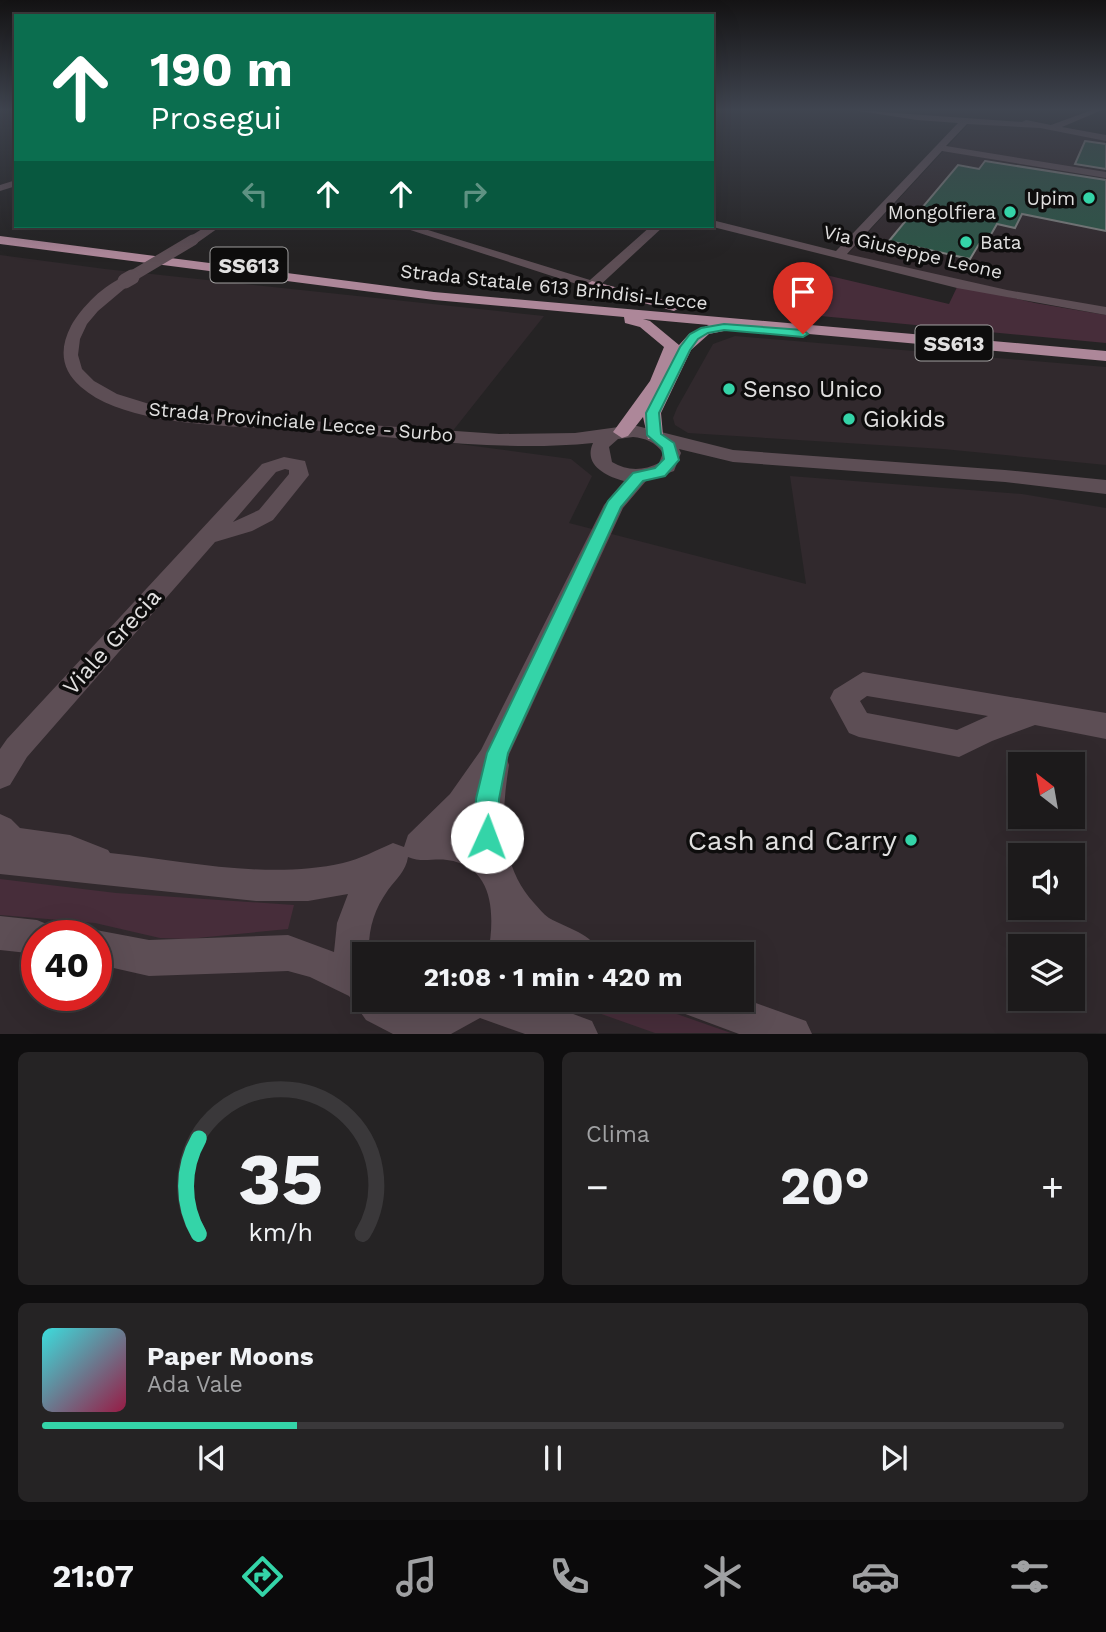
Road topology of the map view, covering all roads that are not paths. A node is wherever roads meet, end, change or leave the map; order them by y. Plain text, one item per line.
1 (930, 158) edge
2 (1003, 158) edge
3 (1106, 175) edge
4 (714, 224) edge
5 (212, 228) edge
6 (410, 228) edge
7 (656, 228) edge
8 (0, 234) edge
9 (0, 240) edge
10 (838, 256) junction
11 (592, 285) junction
12 (507, 303) junction
13 (1106, 311) edge
14 (815, 323) junction
15 (890, 338) junction
16 (1106, 348) edge
17 (1106, 356) edge
18 (617, 434) junction
19 (658, 438) junction
20 (545, 442) junction
21 (733, 456) junction
22 (667, 467) junction
23 (611, 469) junction
24 (638, 477) junction
25 (1106, 486) edge
26 (614, 505) junction
27 (207, 537) dead end
28 (1035, 713) junction
29 (1106, 726) edge
30 (498, 753) junction
31 (9, 754) edge
32 (0, 775) edge
33 (0, 830) edge
34 (407, 852) junction
35 (0, 858) edge
36 (129, 873) junction
37 (503, 886) junction
38 (0, 933) edge
39 (21, 935) edge
40 (352, 942) edge
41 (507, 942) edge
42 (560, 942) edge
43 (112, 950) edge
44 (352, 982) edge
45 (388, 1012) edge
46 (455, 1012) edge
47 (515, 1012) edge
48 (730, 1012) edge
49 (579, 1034) edge
50 (793, 1034) edge

1 - 10 street
2 - 3 street
4 - 10 street, Via Giuseppe Leone
5 - 20 street, Strada Provinciale Lecce - Surbo, bridge
6 - 11 street
7 - 11 street
8 - 14 highway, Strada Statale 613 Brindisi-Lecce / SS613
9 - 12 highway, Strada Statale 613 Brindisi-Lecce / SS613
10 - 13 street, Via Giuseppe Leone
11 - 14 highway
12 - 15 highway, Strada Statale 613 Brindisi-Lecce / SS613
12 - 18 highway
14 - 16 highway, Strada Statale 613 Brindisi-Lecce / SS613
15 - 17 highway, Strada Statale 613 Brindisi-Lecce / SS613
15 - 19 highway
18 - 19 street
18 - 20 street, Strada Provinciale Lecce - Surbo
18 - 23 street
19 - 21 street
19 - 22 street
20 - 23 street, Strada Provinciale Lecce - Surbo
21 - 22 street
21 - 25 street
22 - 24 street
23 - 24 street
23 - 26 street
24 - 26 street
26 - 30 street
27 - 31 street, Viale Grecia
28 - 28 street
28 - 29 street
30 - 34 street
30 - 37 street
31 - 32 street, Viale Grecia
33 - 36 street
34 - 36 street
34 - 37 street
34 - 40 street
35 - 36 street
37 - 41 street
37 - 42 street
38 - 39 street
43 - 44 street
45 - 46 street
47 - 49 street
48 - 50 street

